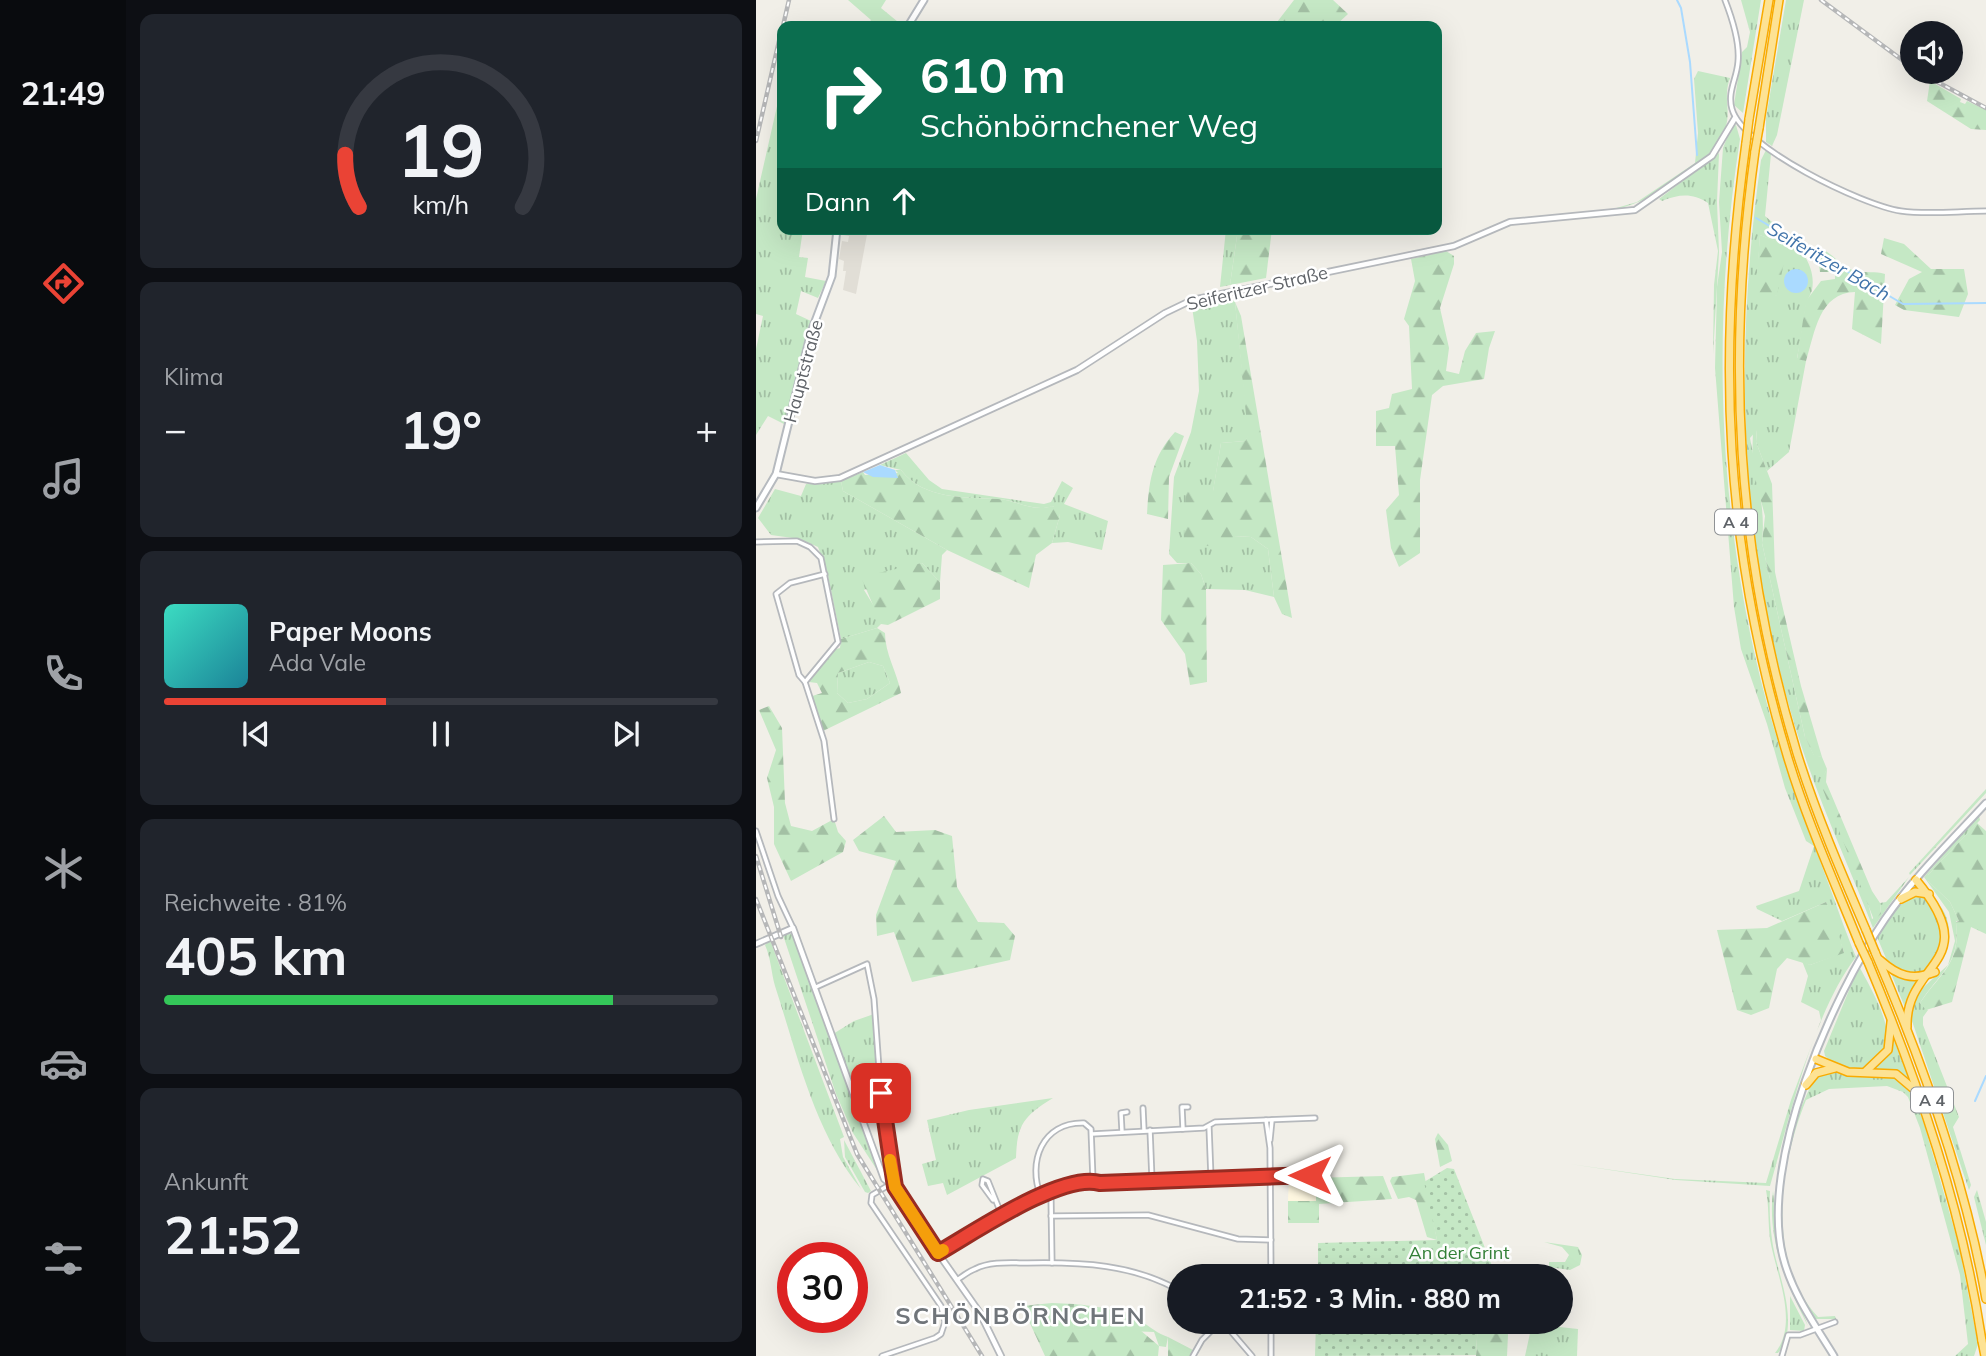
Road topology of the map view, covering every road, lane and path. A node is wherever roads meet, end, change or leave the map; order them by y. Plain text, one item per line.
1 (924, 0) edge
2 (1725, 0) edge
3 (1769, 0) edge
4 (1779, 0) edge
5 (911, 21) edge
6 (1735, 118) junction
7 (1986, 211) edge
8 (836, 235) edge
9 (776, 474) junction
10 (756, 508) edge
11 (756, 542) edge
12 (825, 574) junction
13 (805, 682) junction
14 (1986, 803) edge
15 (833, 817) dead end
16 (756, 831) edge
17 (1916, 880) junction
18 (1931, 895) junction
19 (1901, 899) junction
20 (793, 928) junction
21 (756, 944) edge
22 (1876, 954) junction
23 (1939, 970) junction
24 (816, 987) junction
25 (1891, 1017) junction
26 (1907, 1031) junction
27 (1816, 1059) junction
28 (1835, 1068) junction
29 (1865, 1072) junction
30 (1806, 1085) junction
31 (1919, 1094) junction
32 (1188, 1107) dead end
33 (1143, 1108) dead end
34 (1127, 1112) dead end
35 (1315, 1118) dead end
36 (1269, 1120) junction
37 (1209, 1127) junction
38 (1183, 1129) junction
39 (1144, 1130) junction
40 (1150, 1130) junction
41 (1122, 1132) junction
42 (1092, 1134) junction
43 (890, 1161) junction
44 (879, 1164) junction
45 (1310, 1175) dead end
46 (1270, 1176) junction
47 (1211, 1178) junction
48 (1093, 1180) junction
49 (1152, 1181) junction
50 (892, 1186) junction
51 (1041, 1197) junction
52 (1051, 1198) dead end
53 (993, 1200) junction
54 (1002, 1216) junction
55 (1051, 1216) junction
56 (1271, 1240) junction
57 (938, 1253) junction
58 (1052, 1263) junction
59 (1271, 1264) edge
60 (957, 1280) junction
61 (1167, 1283) edge
62 (1986, 1299) edge
63 (1835, 1322) dead end
64 (1816, 1327) junction
65 (1208, 1334) edge
66 (1233, 1334) edge
67 (1271, 1334) edge
68 (1986, 1350) edge
69 (882, 1356) edge
70 (1001, 1356) edge
71 (1193, 1356) edge
72 (1252, 1356) edge
73 (1271, 1356) edge
74 (1782, 1356) edge
75 (1834, 1356) edge
76 (1979, 1356) edge
77 (1985, 1356) edge

1 - 5 main road
2 - 6 street
3 - 25 highway, A 4, bridge
4 - 22 highway, A 4, bridge
6 - 7 street
6 - 9 street, Seiferitzer Straße
8 - 9 main road, Hauptstraße
9 - 10 main road, Hauptstraße
11 - 12 street
12 - 13 street
12 - 13 street
13 - 15 street
14 - 17 main road
16 - 20 street
17 - 18 highway
17 - 19 main road
18 - 19 highway
18 - 23 highway
19 - 27 main road
20 - 21 street
20 - 24 street
22 - 23 highway
22 - 26 highway, A 4
23 - 26 highway
24 - 43 street
24 - 44 street
25 - 29 highway
25 - 31 highway, A 4
26 - 62 highway, A 4
27 - 28 highway
27 - 30 main road
28 - 29 highway
28 - 30 highway
29 - 31 highway
30 - 64 main road
31 - 77 highway, A 4, bridge
32 - 38 street
33 - 39 street
34 - 41 street
35 - 36 street
36 - 37 street
36 - 46 street
37 - 38 street
37 - 47 street
38 - 40 street
39 - 40 street
39 - 41 street
40 - 49 street
41 - 42 street
42 - 48 street
42 - 51 street
43 - 44 street
43 - 50 street
44 - 50 street
45 - 46 street
46 - 47 street
46 - 56 street
47 - 49 street
48 - 49 street
48 - 51 street
50 - 57 street
50 - 69 street
51 - 54 street
52 - 55 street
53 - 53 street
53 - 54 street
54 - 57 street
55 - 56 street
55 - 58 street
56 - 59 street
57 - 60 street
58 - 60 street
58 - 61 street
60 - 70 street
63 - 64 street
64 - 74 street
64 - 75 main road
65 - 71 street
66 - 72 street
67 - 73 street
68 - 76 street

